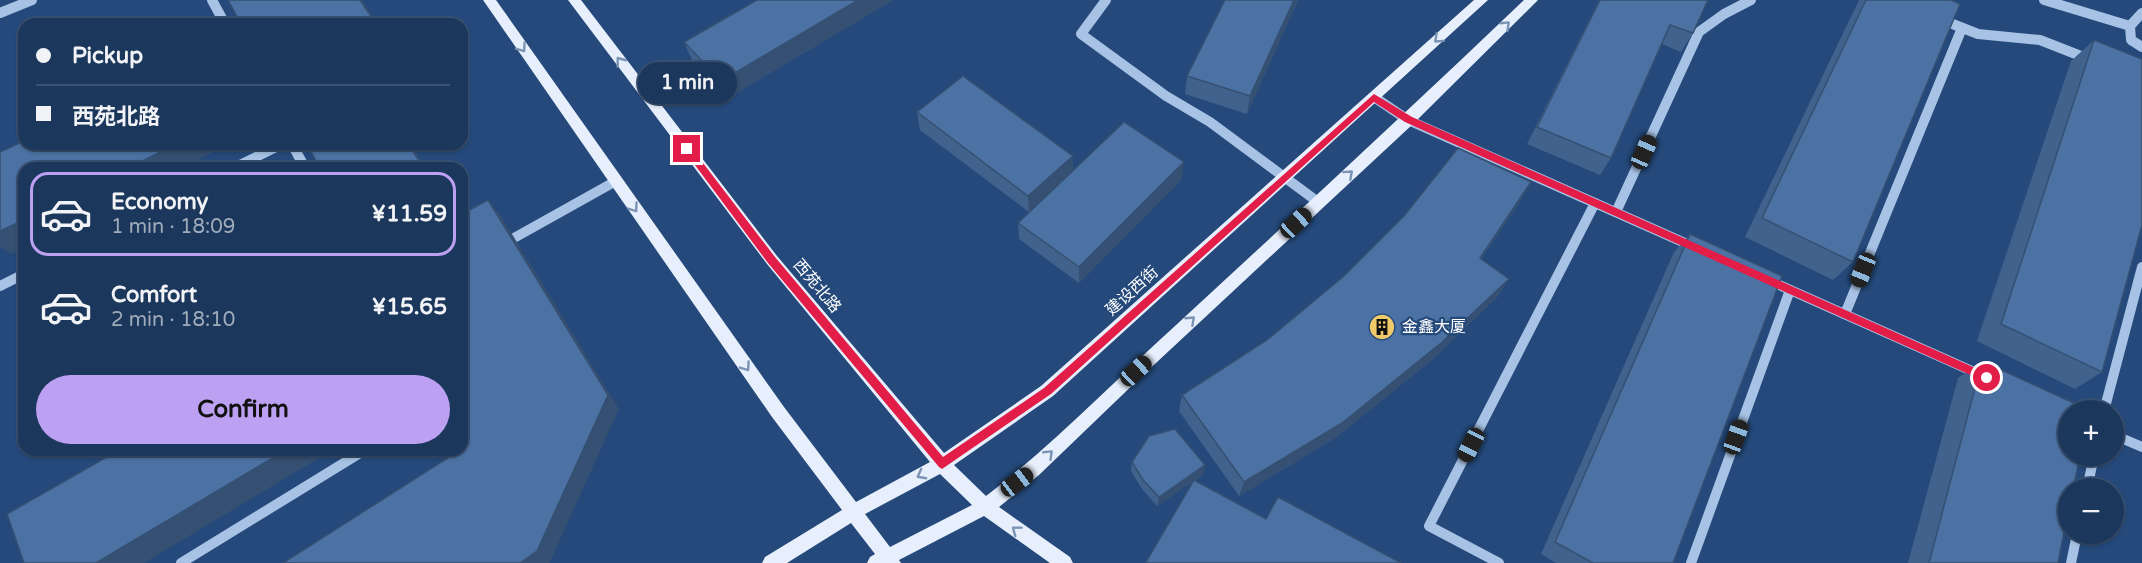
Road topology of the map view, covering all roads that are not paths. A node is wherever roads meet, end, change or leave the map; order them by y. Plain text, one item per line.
1 (32, 0) edge
2 (212, 0) edge
3 (489, 0) edge
4 (574, 0) edge
5 (1106, 0) edge
6 (1482, 0) edge
7 (1532, 0) edge
8 (1751, 0) edge
9 (2044, 0) edge
10 (0, 13) edge
11 (2142, 13) edge
12 (1933, 16) edge
13 (222, 18) edge
14 (2130, 26) junction
15 (1962, 28) junction
16 (2142, 47) edge
17 (2101, 63) edge
18 (1374, 97) junction
19 (1408, 120) junction
20 (270, 150) edge
21 (246, 162) edge
22 (1285, 178) junction
23 (616, 181) junction
24 (1318, 202) junction
25 (1595, 203) junction
26 (1616, 212) junction
27 (514, 238) edge
28 (1703, 251) edge
29 (2142, 267) edge
30 (1757, 275) edge
31 (18, 277) edge
32 (0, 286) edge
33 (1790, 290) junction
34 (1845, 314) junction
35 (1994, 381) edge
36 (2107, 400) edge
37 (2124, 439) edge
38 (2142, 447) edge
39 (355, 456) edge
40 (942, 464) junction
41 (985, 507) junction
42 (853, 512) junction
43 (2076, 544) edge
44 (885, 561) edge
45 (181, 563) edge
46 (771, 563) edge
47 (1064, 563) edge
48 (1498, 563) edge
49 (1691, 563) edge
50 (2071, 563) edge

1 - 10 street
2 - 13 street
3 -> 23 main road
40 -> 4 main road, 西苑北路
5 - 22 street
6 -> 18 main road, 建设西街
19 -> 7 main road
8 - 26 street
9 - 14 street
11 - 14 street
12 - 15 street
14 - 16 street
15 - 17 street
15 - 34 street
18 - 19 street
18 - 22 main road, 建设西街
24 -> 19 main road
19 - 25 street
20 - 21 street
22 - 24 street
22 - 40 main road, 建设西街
23 - 27 street
23 -> 42 main road
41 -> 24 main road
25 - 26 street
25 - 48 street
26 - 28 street
29 - 36 street
30 - 33 street
31 - 32 street
33 - 34 street
33 - 49 street
34 - 35 street
37 - 38 street
39 - 45 street
40 - 41 main road, 西苑北路
40 -> 42 main road, 建设西街
41 - 44 main road
47 -> 41 main road, 西苑北路
42 - 44 main road
42 - 46 main road, 建设西街
43 - 50 street

